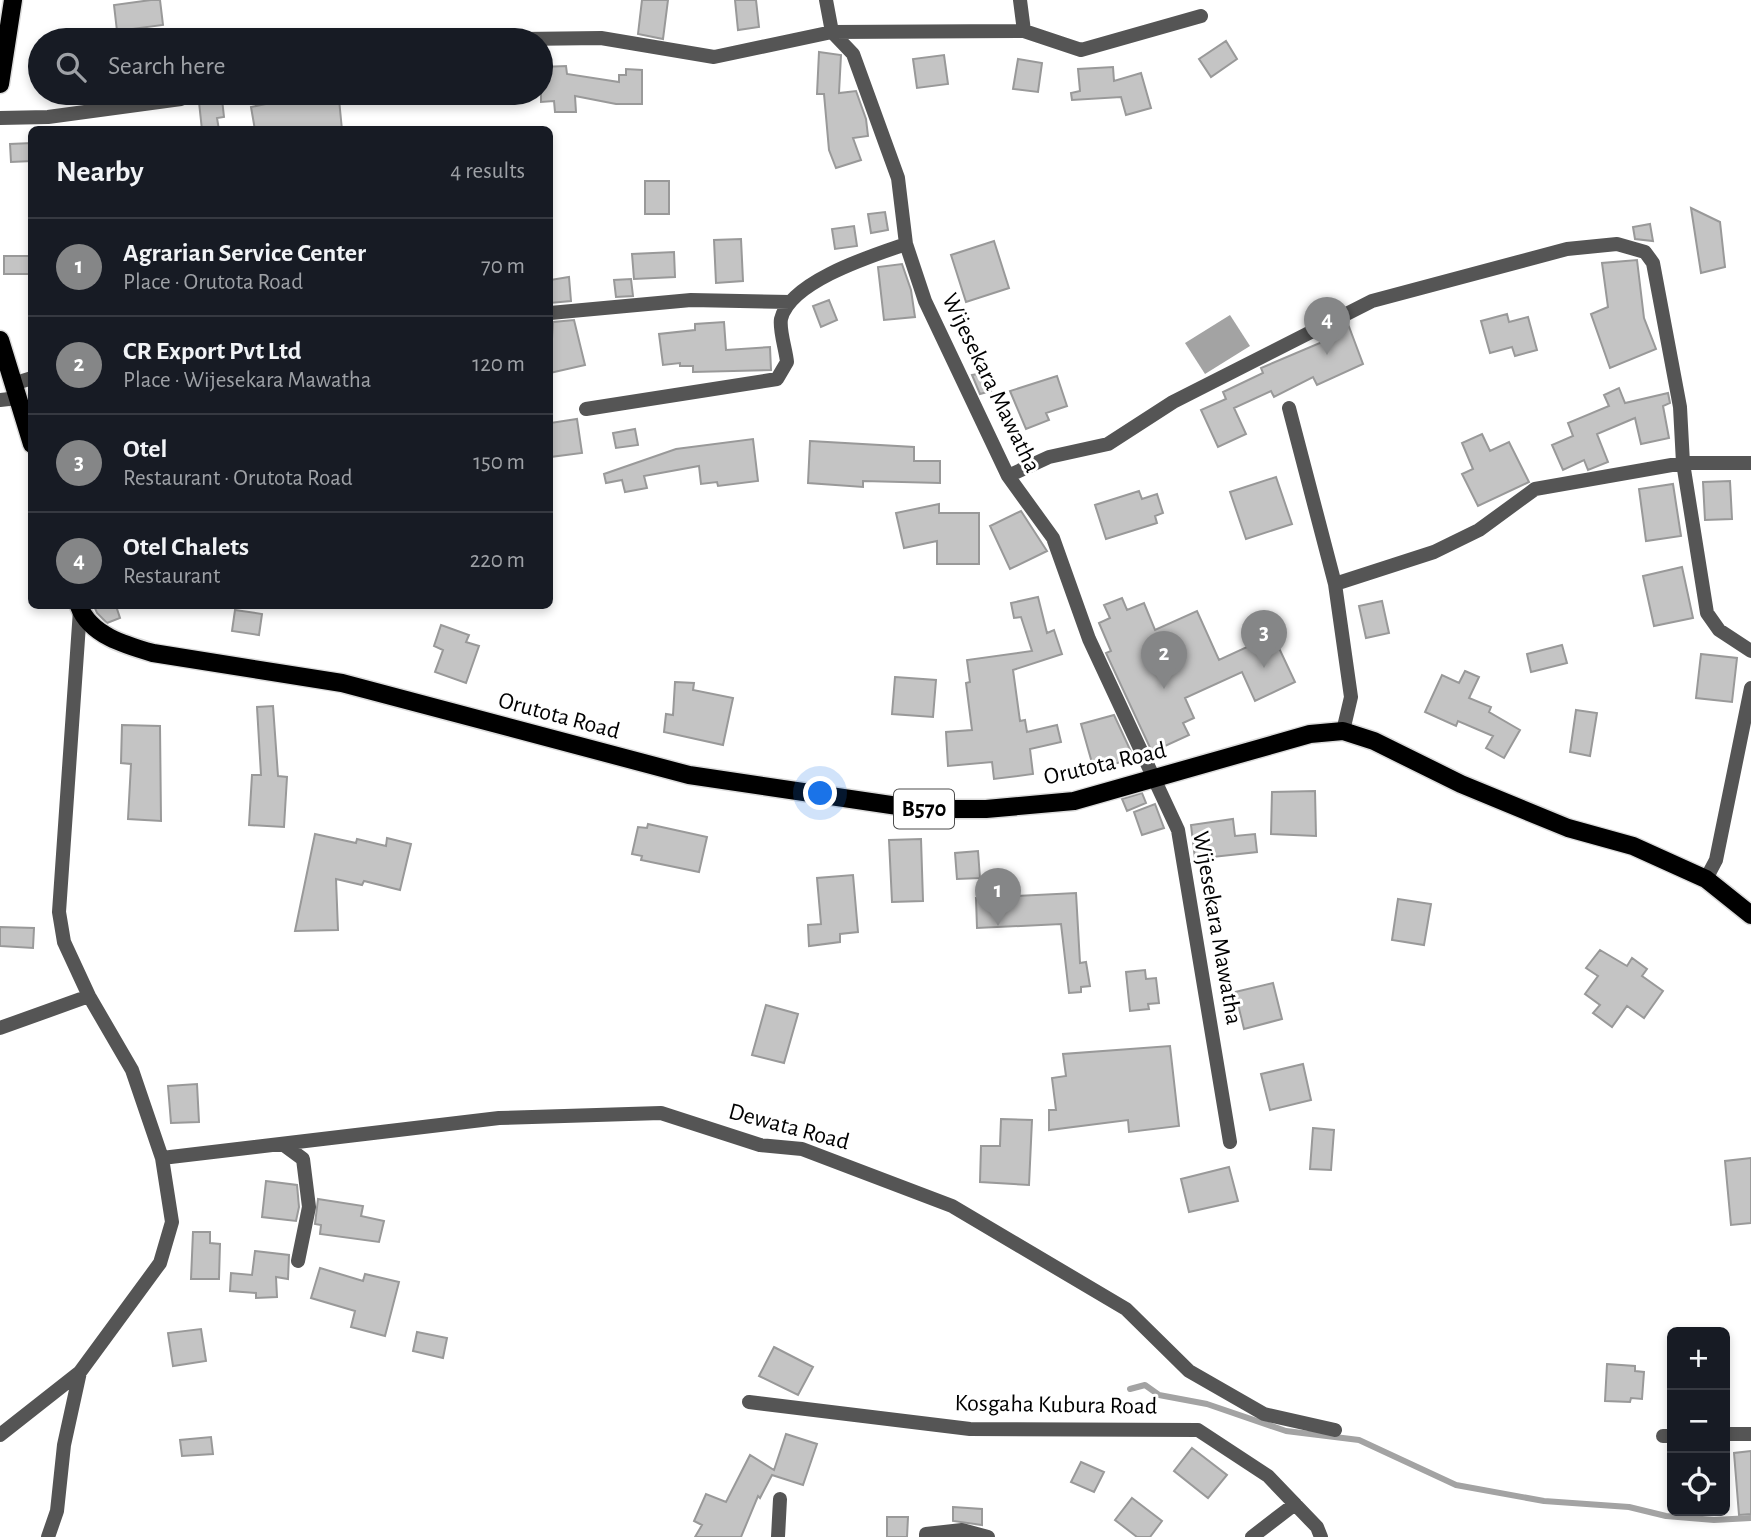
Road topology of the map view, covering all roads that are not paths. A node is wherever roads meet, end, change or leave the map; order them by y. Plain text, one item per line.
1 (13, 0) edge
2 (826, 0) edge
3 (1020, 0) edge
4 (1201, 16) dead end
5 (1024, 31) junction
6 (832, 32) junction
7 (553, 39) edge
8 (0, 84) edge
9 (137, 105) edge
10 (0, 118) edge
11 (906, 244) junction
12 (790, 302) junction
13 (553, 313) edge
14 (0, 340) edge
15 (28, 381) edge
16 (10, 394) edge
17 (1289, 408) dead end
18 (586, 409) dead end
19 (28, 435) edge
20 (1683, 463) junction
21 (1751, 463) edge
22 (1008, 476) junction
23 (1335, 584) junction
24 (79, 609) edge
25 (80, 609) edge
26 (1751, 651) edge
27 (1751, 688) edge
28 (1343, 731) junction
29 (1155, 778) junction
30 (1706, 879) junction
31 (1751, 915) edge
32 (89, 996) junction
33 (0, 1028) edge
34 (1230, 1142) dead end
35 (285, 1145) junction
36 (162, 1158) junction
37 (298, 1261) dead end
38 (80, 1371) junction
39 (749, 1402) dead end
40 (1335, 1430) dead end
41 (1730, 1434) edge
42 (1751, 1434) edge
43 (0, 1435) edge
44 (780, 1499) dead end
45 (1295, 1504) junction
46 (48, 1537) edge
47 (778, 1537) edge
48 (926, 1537) edge
49 (988, 1537) edge
50 (1252, 1537) edge
51 (1321, 1537) edge

1 - 8 main road
2 - 6 street
3 - 5 street
4 - 5 street
5 - 6 street
6 - 7 street
6 - 11 street, Wijesekara Mawatha
9 - 10 street
11 - 12 street
11 - 22 street, Wijesekara Mawatha
12 - 13 street
12 - 18 street
14 - 16 main road
15 - 16 street
16 - 19 main road
17 - 23 street
20 - 21 street
20 - 22 street
20 - 23 street
20 - 26 street
22 - 29 street, Wijesekara Mawatha
23 - 28 street
24 - 32 street
25 - 29 main road, Orutota Road / B570
27 - 30 street
28 - 29 main road, Orutota Road / B570
28 - 30 main road, Orutota Road / B570
29 - 34 street, Wijesekara Mawatha
30 - 31 main road, Orutota Road / B570
32 - 33 street
32 - 36 street
35 - 36 street, Dewata Road
35 - 37 street
35 - 40 street, Dewata Road
36 - 38 street
38 - 43 street
38 - 46 street
39 - 45 street, Kosgaha Kubura Road
41 - 42 street
44 - 47 street
45 - 50 street
45 - 51 street, Kosgaha Kubura Road
48 - 49 street

